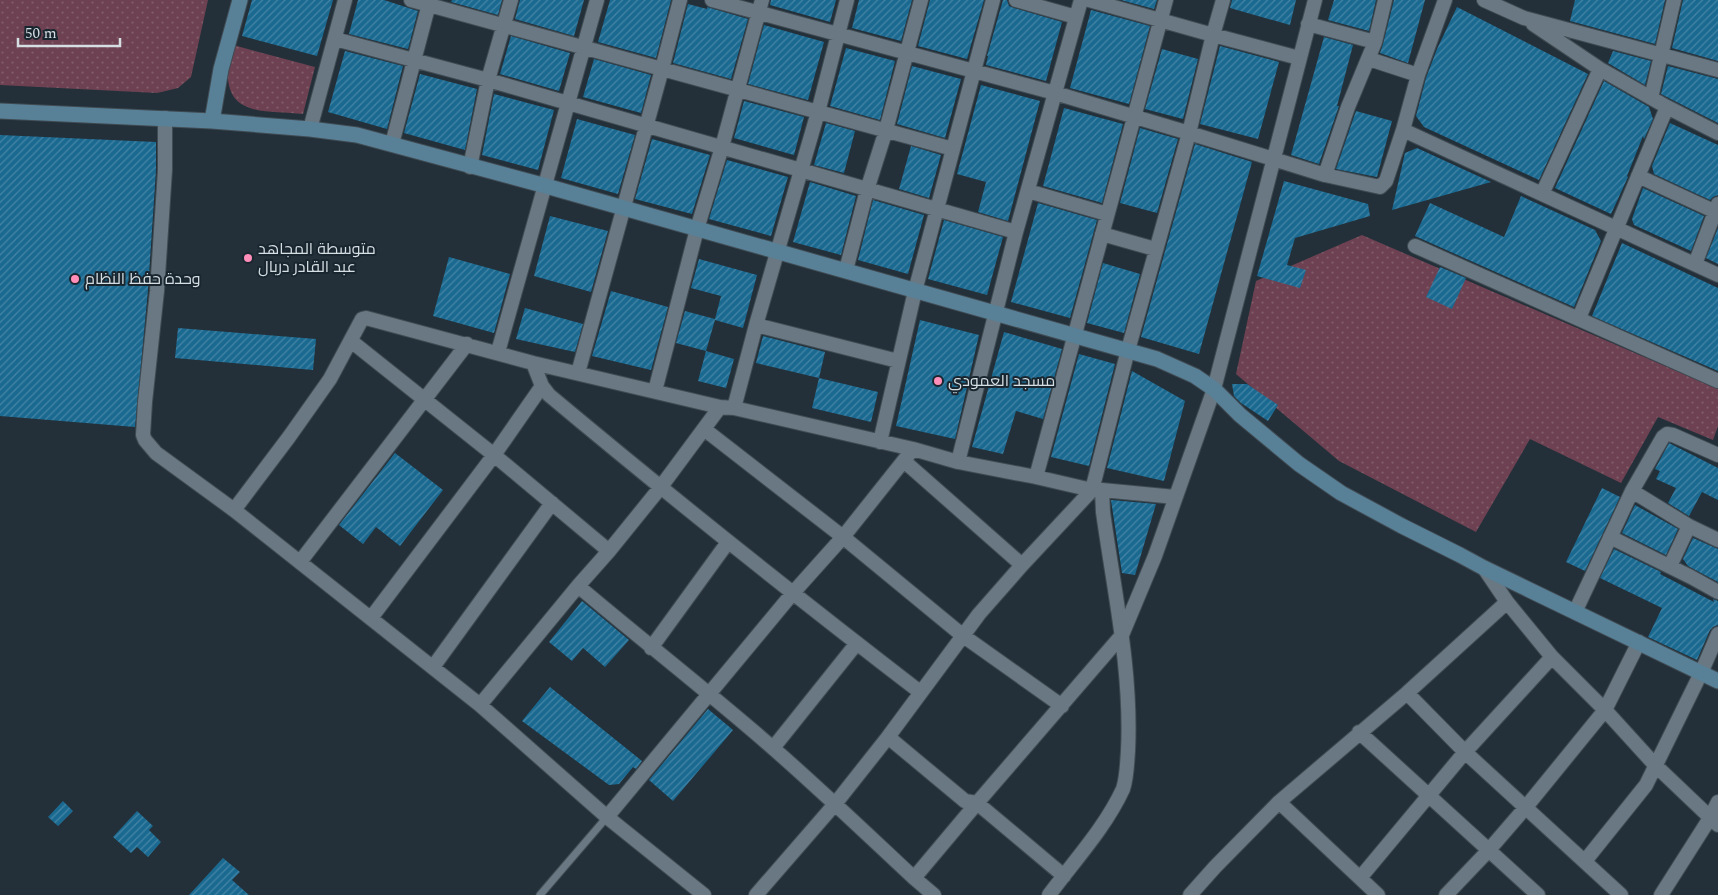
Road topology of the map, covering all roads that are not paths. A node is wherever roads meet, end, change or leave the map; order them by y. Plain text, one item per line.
1 (240, 0) edge
2 (345, 0) edge
3 (411, 0) edge
4 (511, 0) edge
5 (597, 0) edge
6 (680, 0) edge
7 (712, 0) edge
8 (847, 0) edge
9 (921, 0) edge
10 (993, 0) edge
11 (1016, 0) edge
12 (1081, 0) edge
13 (1089, 0) edge
14 (1166, 0) edge
15 (1224, 0) edge
16 (1315, 0) edge
17 (1385, 0) edge
18 (1445, 0) edge
19 (1484, 0) edge
20 (1674, 0) edge
21 (429, 2) edge
22 (760, 6) edge
23 (1076, 17) junction
24 (1524, 18) junction
25 (1160, 20) junction
26 (1308, 24) junction
27 (504, 25) junction
28 (838, 34) junction
29 (1213, 35) junction
30 (335, 39) junction
31 (1375, 42) junction
32 (584, 46) junction
33 (906, 53) junction
34 (1661, 55) junction
35 (1299, 58) junction
36 (1369, 59) junction
37 (413, 60) junction
38 (662, 69) junction
39 (1600, 69) junction
40 (1718, 70) edge
41 (974, 71) junction
42 (1418, 75) junction
43 (488, 80) junction
44 (738, 90) junction
45 (1055, 94) junction
46 (1652, 98) junction
47 (567, 104) junction
48 (1667, 107) junction
49 (0, 111) edge
50 (818, 112) junction
51 (1133, 117) junction
52 (165, 118) junction
53 (212, 121) junction
54 (646, 126) junction
55 (310, 129) junction
56 (886, 130) junction
57 (1403, 130) junction
58 (1189, 133) junction
59 (1718, 133) edge
60 (392, 144) junction
61 (722, 147) junction
62 (953, 149) junction
63 (1274, 160) junction
64 (470, 167) junction
65 (801, 170) junction
66 (1325, 175) junction
67 (1638, 176) junction
68 (546, 186) junction
69 (867, 190) junction
70 (1028, 191) junction
71 (1542, 194) junction
72 (623, 208) junction
73 (937, 210) junction
74 (1717, 210) edge
75 (1107, 214) junction
76 (1617, 228) junction
77 (697, 229) junction
78 (1016, 232) junction
79 (1102, 234) junction
80 (1415, 246) dead end
81 (1155, 249) junction
82 (777, 252) junction
83 (1695, 264) junction
84 (846, 270) junction
85 (1718, 275) edge
86 (915, 291) junction
87 (995, 312) junction
88 (1579, 318) junction
89 (756, 325) junction
90 (1074, 335) junction
91 (351, 341) junction
92 (466, 344) junction
93 (1128, 350) junction
94 (498, 352) junction
95 (898, 361) junction
96 (533, 363) junction
97 (578, 373) junction
98 (1718, 381) edge
99 (542, 386) junction
100 (1214, 389) junction
101 (655, 391) junction
102 (424, 398) junction
103 (720, 407) junction
104 (734, 408) junction
105 (704, 429) junction
106 (880, 442) junction
107 (914, 449) junction
108 (494, 455) junction
109 (1718, 455) edge
110 (904, 461) junction
111 (958, 462) junction
112 (1036, 477) junction
113 (660, 488) junction
114 (1097, 490) junction
115 (1632, 491) junction
116 (1175, 497) junction
117 (552, 503) junction
118 (234, 510) junction
119 (1690, 526) junction
120 (843, 537) junction
121 (1610, 537) junction
122 (1718, 540) edge
123 (728, 542) junction
124 (609, 551) junction
125 (300, 562) junction
126 (1022, 565) junction
127 (1670, 566) junction
128 (1484, 568) junction
129 (578, 586) junction
130 (1718, 592) edge
131 (792, 594) junction
132 (1507, 602) junction
133 (1575, 612) junction
134 (371, 618) junction
135 (1718, 634) edge
136 (962, 635) junction
137 (1122, 635) junction
138 (1639, 642) junction
139 (857, 643) junction
140 (651, 648) junction
141 (1552, 657) junction
142 (433, 667) junction
143 (1700, 673) junction
144 (1718, 681) edge
145 (920, 692) junction
146 (1407, 693) junction
147 (710, 694) junction
148 (480, 705) junction
149 (1062, 706) junction
150 (1605, 710) junction
151 (1359, 732) junction
152 (888, 737) junction
153 (773, 748) junction
154 (1465, 752) junction
155 (1655, 765) junction
156 (1428, 796) junction
157 (1280, 802) junction
158 (1718, 802) edge
159 (977, 803) junction
160 (834, 804) junction
161 (1526, 807) junction
162 (607, 817) junction
163 (1714, 821) edge
164 (1488, 851) junction
165 (1585, 861) junction
166 (1064, 876) junction
167 (914, 878) junction
168 (1360, 878) junction
169 (540, 895) edge
170 (704, 895) edge
171 (756, 895) edge
172 (934, 895) edge
173 (1049, 895) edge
174 (1190, 895) edge
175 (1378, 895) edge
176 (1446, 895) edge
177 (1538, 895) edge
178 (1621, 895) edge
179 (1661, 895) edge

1 - 53 main road
2 - 30 street
3 - 21 street
4 - 27 street
5 - 32 street
6 - 38 street
7 - 22 street
8 - 28 street
9 - 33 street
10 - 41 street
11 - 23 street
12 - 23 street
13 - 25 street
14 - 25 street
15 - 29 street
16 - 26 street
17 - 31 street
18 - 42 street
19 - 24 street
20 - 34 street
21 - 27 street
21 - 37 street
22 - 28 street
22 - 44 street
23 - 45 street
24 - 34 street
24 - 39 street
25 - 29 street
25 - 51 street
26 - 31 street
26 - 35 street
27 - 32 street
27 - 43 street
28 - 33 street
28 - 50 street
29 - 35 street
29 - 58 street
30 - 37 street
30 - 55 street
31 - 36 street
32 - 38 street
32 - 47 street
33 - 41 street
33 - 56 street
34 - 40 street
34 - 46 street
35 - 63 street
36 - 42 street
36 - 66 street
37 - 43 street
37 - 60 street
38 - 44 street
38 - 54 street
39 - 46 street
39 - 71 street
41 - 45 street
41 - 62 street
42 - 57 street
43 - 47 street
43 - 64 street
44 - 50 street
44 - 61 street
45 - 51 street
45 - 70 street
46 - 48 street
47 - 54 street
47 - 68 street
48 - 59 street
48 - 67 street
49 - 52 main road
50 - 56 street
50 - 65 street
51 - 58 street
51 - 75 street
52 - 53 main road
52 - 118 street
53 - 55 main road
54 - 61 street
54 - 72 street
55 - 60 main road
56 - 62 street
56 - 69 street
57 - 66 street
57 - 71 street
58 - 63 street
58 - 81 street
60 - 64 main road
61 - 65 street
61 - 77 street
62 - 73 street
63 - 66 street
63 - 100 street
64 - 68 main road
65 - 69 street
65 - 82 street
67 - 74 street
67 - 76 street
68 - 72 main road
68 - 94 street
69 - 73 street
69 - 84 street
70 - 75 street
70 - 78 street
71 - 76 street
72 - 77 main road
72 - 97 street
73 - 78 street
73 - 86 street
74 - 83 street
75 - 79 street
76 - 83 street
76 - 88 street
77 - 82 main road
77 - 101 street
78 - 87 street
79 - 81 street
79 - 90 street
80 - 88 street
81 - 93 street
82 - 84 main road
82 - 89 street
83 - 85 street
84 - 86 main road
86 - 87 main road
86 - 95 street
87 - 90 main road
87 - 111 street
88 - 98 street
89 - 95 street
89 - 104 street
90 - 93 main road
90 - 112 street
91 - 92 street
91 - 102 street
91 - 118 street
92 - 94 street
92 - 102 street
93 - 100 main road
93 - 114 street
94 - 96 street
95 - 106 street
96 - 97 street
96 - 99 street
97 - 101 street
99 - 108 street
99 - 113 street
100 - 116 street
100 - 128 main road
101 - 103 street
102 - 108 street
102 - 125 street
103 - 104 street
103 - 105 street
104 - 106 street
105 - 113 street
105 - 120 street
106 - 107 street
107 - 110 street
107 - 111 street
108 - 117 street
108 - 134 street
109 - 115 street
110 - 120 street
110 - 126 street
111 - 112 street
112 - 114 street
113 - 123 street
113 - 124 street
114 - 116 street
114 - 126 street
114 - 137 street
115 - 119 street
115 - 121 street
116 - 137 street
117 - 124 street
117 - 142 street
118 - 125 street
119 - 122 street
119 - 127 street
120 - 131 street
120 - 136 street
121 - 127 street
121 - 133 street
123 - 131 street
123 - 140 street
124 - 129 street
125 - 134 street
126 - 136 street
127 - 130 street
128 - 132 street
128 - 133 main road
129 - 140 street
129 - 148 street
131 - 139 street
131 - 147 street
132 - 141 street
132 - 146 street
133 - 138 main road
134 - 142 street
135 - 143 street
136 - 145 street
136 - 149 street
137 - 149 street
137 - 166 street
138 - 143 main road
138 - 150 street
139 - 145 street
139 - 153 street
140 - 147 street
141 - 150 street
141 - 154 street
142 - 148 street
143 - 144 main road
143 - 155 street
145 - 152 street
146 - 151 street
146 - 154 street
147 - 153 street
147 - 162 street
148 - 162 street
149 - 159 street
150 - 155 street
150 - 161 street
151 - 156 street
151 - 157 street
152 - 159 street
152 - 160 street
153 - 160 street
154 - 156 street
154 - 161 street
155 - 163 street
155 - 165 street
156 - 164 street
156 - 168 street
157 - 168 street
157 - 174 street
158 - 163 street
159 - 166 street
159 - 167 street
160 - 167 street
160 - 171 street
161 - 164 street
161 - 165 street
162 - 169 lane
162 - 170 street
163 - 179 street
164 - 176 street
164 - 177 street
165 - 178 street
166 - 173 street
167 - 172 street
168 - 175 street

